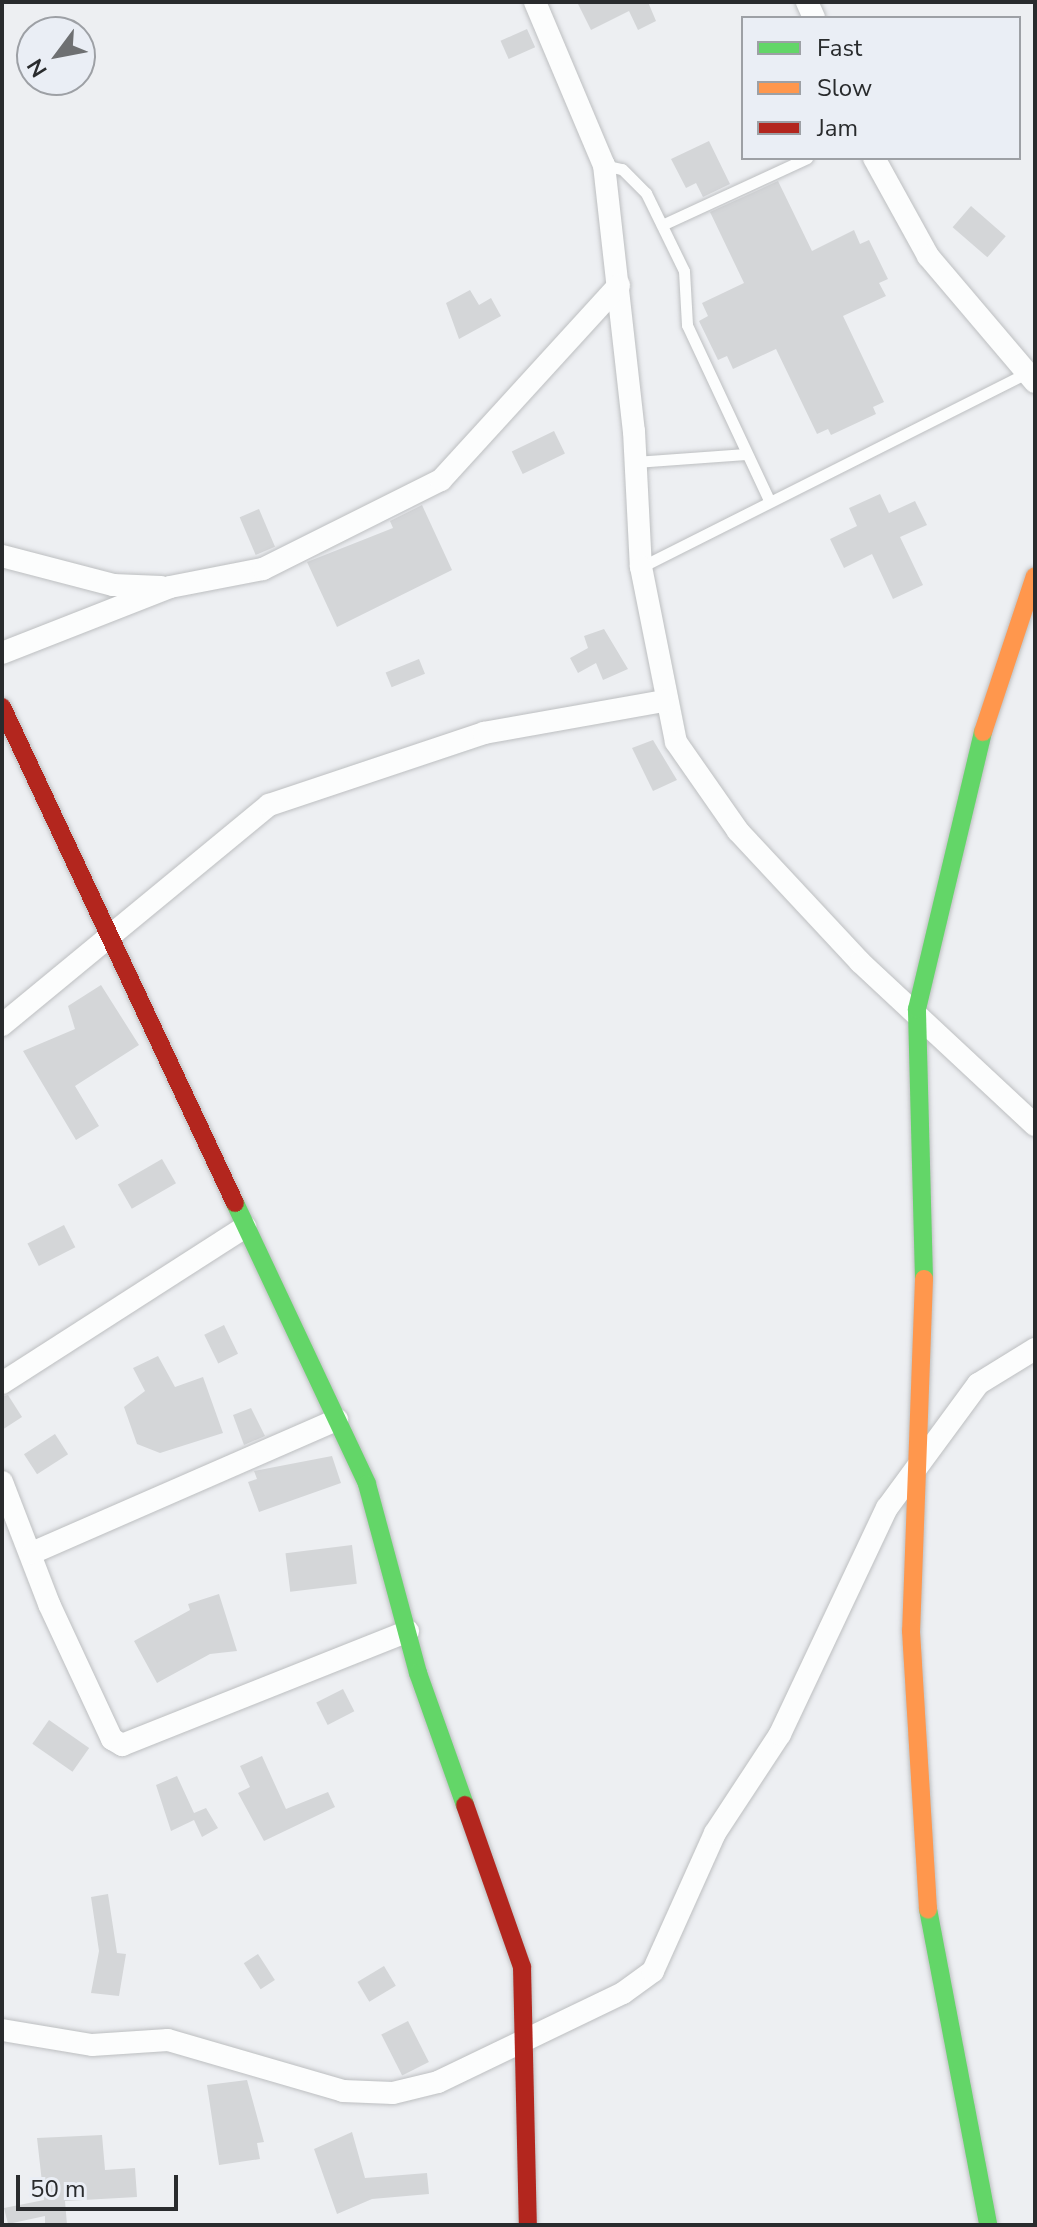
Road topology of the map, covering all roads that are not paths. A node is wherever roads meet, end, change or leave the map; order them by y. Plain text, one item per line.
1 (535, 2) edge
2 (803, 160) edge
3 (875, 160) edge
4 (604, 165) junction
5 (662, 225) junction
6 (619, 285) junction
7 (1030, 366) edge
8 (746, 454) junction
9 (635, 462) junction
10 (770, 502) junction
11 (2, 556) edge
12 (641, 567) junction
13 (1035, 576) edge
14 (170, 587) junction
15 (2, 653) edge
16 (664, 701) junction
17 (2, 707) edge
18 (110, 933) junction
19 (917, 1009) junction
20 (2, 1025) edge
21 (1035, 1125) edge
22 (245, 1227) junction
23 (1035, 1349) edge
24 (2, 1383) edge
25 (337, 1420) junction
26 (913, 1470) junction
27 (2, 1482) edge
28 (12, 1526) edge
29 (32, 1553) junction
30 (408, 1631) junction
31 (2, 2030) edge
32 (529, 2038) junction
33 (528, 2225) edge
34 (988, 2225) edge

1 - 4 street
2 - 5 lane
3 - 7 street
4 - 5 lane
4 - 6 street
5 - 8 lane
6 - 9 street
6 - 14 street
7 - 10 lane
8 - 9 lane
8 - 10 lane
9 - 12 street
10 - 12 lane
11 - 14 street
12 - 16 street
13 - 19 street
14 - 15 street
16 - 18 street
16 - 19 street
17 - 18 street
18 - 20 street
18 - 22 street
19 - 21 street
19 - 26 street
22 - 24 street
22 - 25 street
23 - 26 street
25 - 29 street
25 - 30 street
26 - 32 street
26 - 34 street
27 - 28 street
28 - 29 street
29 - 30 street
30 - 32 street
31 - 32 street
32 - 33 street

